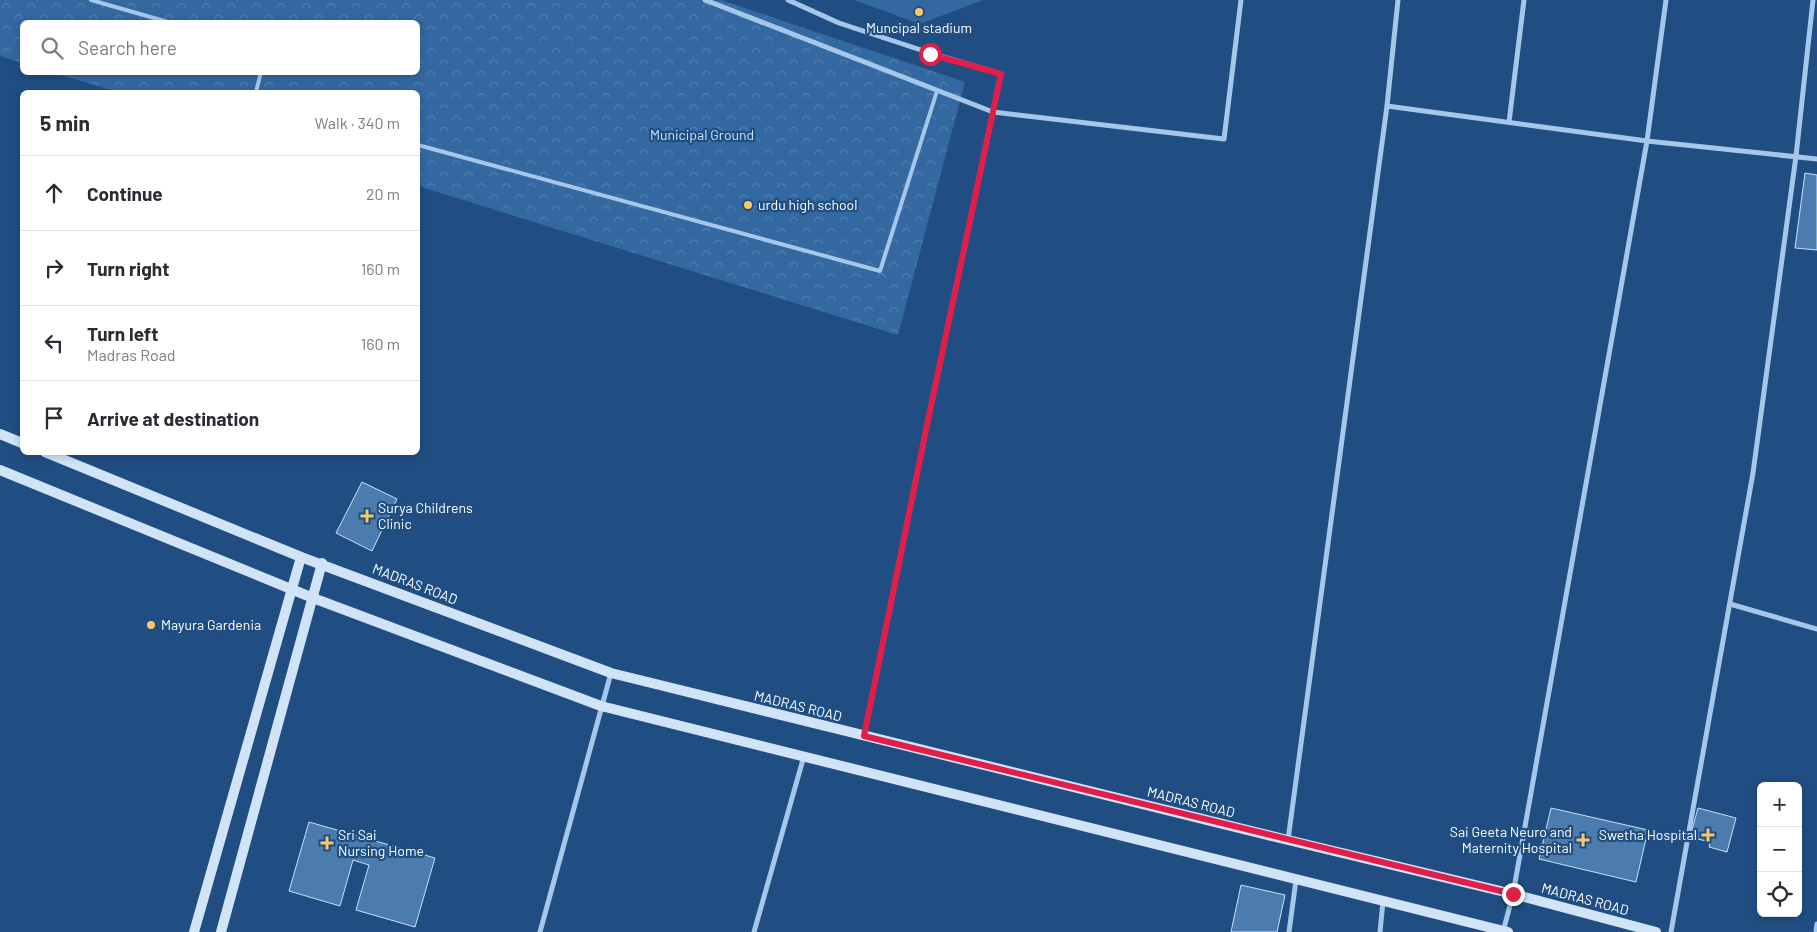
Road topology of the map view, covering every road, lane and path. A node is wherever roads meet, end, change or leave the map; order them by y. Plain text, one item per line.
1 (91, 0) edge
2 (705, 0) edge
3 (788, 0) edge
4 (1241, 0) edge
5 (1398, 0) edge
6 (1524, 0) edge
7 (1666, 0) edge
8 (1813, 0) edge
9 (161, 20) edge
10 (260, 75) edge
11 (256, 90) edge
12 (937, 91) junction
13 (1387, 106) junction
14 (993, 112) junction
15 (1509, 122) junction
16 (1647, 141) junction
17 (420, 146) edge
18 (1796, 156) junction
19 (1817, 158) edge
20 (0, 434) edge
21 (20, 442) edge
22 (52, 455) edge
23 (0, 470) edge
24 (301, 556) junction
25 (322, 564) junction
26 (292, 589) junction
27 (313, 598) junction
28 (1730, 604) junction
29 (1817, 629) edge
30 (611, 673) junction
31 (602, 706) junction
32 (864, 736) junction
33 (804, 756) junction
34 (1288, 840) junction
35 (1296, 879) junction
36 (1513, 894) junction
37 (1383, 901) junction
38 (1817, 924) edge
39 (194, 932) edge
40 (221, 932) edge
41 (540, 932) edge
42 (754, 932) edge
43 (1289, 932) edge
44 (1380, 932) edge
45 (1505, 932) edge
46 (1656, 932) edge
47 (1672, 932) edge
48 (1816, 932) edge

1 - 9 lane
2 - 12 street
3 - 14 street
4 - 14 street
5 - 13 street
6 - 15 street
7 - 16 street
8 - 18 street
10 - 11 lane
12 - 14 street
12 - 17 lane
13 - 15 street
13 - 34 street
14 - 32 street
15 - 16 street
16 - 18 street
16 - 36 street
18 - 19 street
18 - 28 street
20 - 21 main road
22 - 24 main road, MADRAS ROAD
23 - 26 main road
24 - 25 main road, MADRAS ROAD
24 - 26 main road
25 - 27 main road
25 - 30 main road, MADRAS ROAD
26 - 27 main road
26 - 39 main road
27 - 31 main road
27 - 40 main road
28 - 29 street
28 - 47 street
30 - 31 street
30 - 32 main road, MADRAS ROAD
31 - 33 main road
31 - 41 street
32 - 34 main road, MADRAS ROAD
33 - 35 main road
33 - 42 street
34 - 36 main road, MADRAS ROAD
35 - 37 main road
35 - 43 street
36 - 45 street
36 - 46 main road, MADRAS ROAD
37 - 44 street
37 - 45 main road
38 - 48 street

